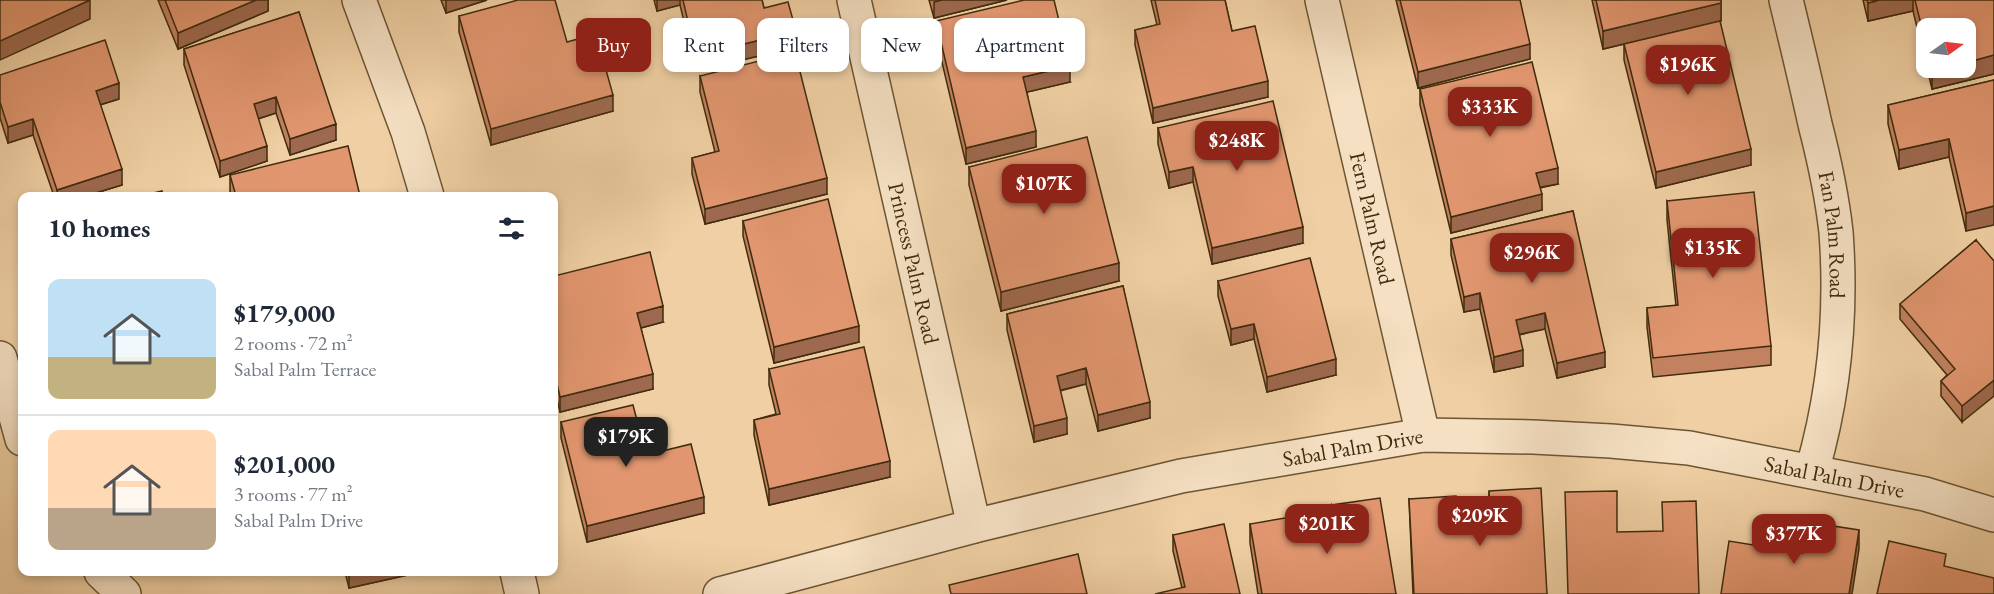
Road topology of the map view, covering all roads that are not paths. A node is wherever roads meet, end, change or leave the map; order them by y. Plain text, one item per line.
1 (359, 0) edge
2 (854, 0) edge
3 (1322, 0) edge
4 (1786, 0) edge
5 (427, 192) edge
6 (0, 358) edge
7 (18, 425) edge
8 (1423, 435) junction
9 (1812, 471) junction
10 (1994, 515) edge
11 (974, 526) junction
12 (105, 576) edge
13 (518, 576) edge
14 (124, 594) edge
15 (522, 594) edge
16 (720, 594) edge

1 - 5 street
2 - 11 street, Princess Palm Road
3 - 8 street, Fern Palm Road
4 - 9 street, Fan Palm Road
6 - 7 street
8 - 9 street, Sabal Palm Drive
8 - 11 street, Sabal Palm Drive
9 - 10 street, Sabal Palm Drive
11 - 16 street, Sabal Palm Drive
12 - 14 street
13 - 15 street

